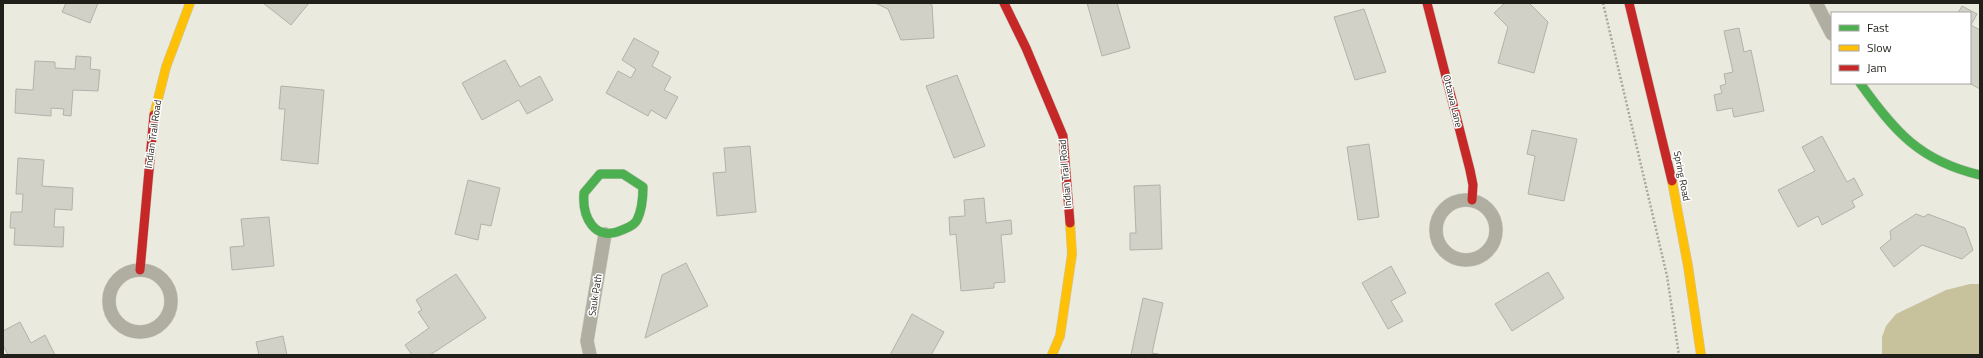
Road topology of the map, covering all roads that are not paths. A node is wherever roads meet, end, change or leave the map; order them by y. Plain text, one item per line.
1 (190, 3) edge
2 (1004, 3) edge
3 (1427, 3) edge
4 (1629, 3) edge
5 (1816, 3) edge
6 (1831, 32) edge
7 (1861, 84) edge
8 (1980, 175) edge
9 (1472, 200) junction
10 (605, 234) junction
11 (140, 270) junction
12 (590, 355) edge
13 (1052, 355) edge
14 (1701, 355) edge

1 - 11 street, Indian Trail Road
2 - 13 street, Indian Trail Road
3 - 9 street, Ottawa Lane
4 - 14 street, Spring Road
5 - 6 street
7 - 8 street
9 - 9 street
10 - 10 street
10 - 12 street, Sauk Path
11 - 11 street

